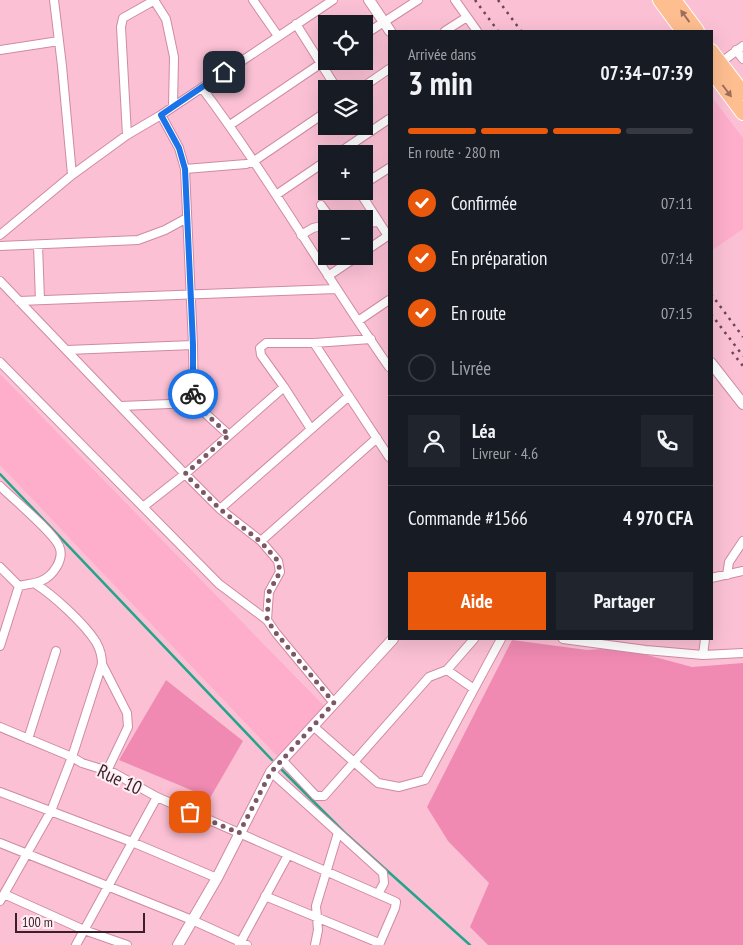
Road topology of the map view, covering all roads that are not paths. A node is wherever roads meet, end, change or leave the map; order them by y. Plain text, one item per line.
1 (54, 0) edge
2 (154, 0) edge
3 (253, 0) edge
4 (333, 0) edge
5 (369, 0) edge
6 (418, 0) edge
7 (454, 0) edge
8 (660, 0) edge
9 (674, 0) edge
10 (467, 17) junction
11 (383, 22) junction
12 (296, 24) junction
13 (373, 29) edge
14 (389, 30) edge
15 (447, 30) edge
16 (477, 30) edge
17 (682, 30) edge
18 (695, 30) edge
19 (278, 36) junction
20 (59, 41) junction
21 (740, 48) edge
22 (0, 50) edge
23 (318, 54) edge
24 (743, 59) edge
25 (714, 61) edge
26 (318, 66) edge
27 (388, 70) edge
28 (373, 80) edge
29 (202, 88) junction
30 (743, 93) edge
31 (173, 106) junction
32 (743, 113) edge
33 (161, 115) junction
34 (318, 117) edge
35 (388, 120) edge
36 (230, 125) junction
37 (127, 135) junction
38 (350, 145) edge
39 (254, 161) junction
40 (318, 166) edge
41 (185, 169) junction
42 (388, 169) edge
43 (72, 175) junction
44 (373, 178) edge
45 (276, 195) junction
46 (365, 200) edge
47 (321, 205) dead end
48 (324, 210) edge
49 (187, 218) junction
50 (373, 222) edge
51 (379, 222) junction
52 (318, 226) edge
53 (0, 235) edge
54 (301, 235) junction
55 (388, 235) edge
56 (38, 245) junction
57 (0, 246) edge
58 (373, 246) edge
59 (344, 265) edge
60 (328, 276) junction
61 (0, 281) edge
62 (336, 289) junction
63 (191, 294) junction
64 (40, 300) junction
65 (20, 301) junction
66 (388, 301) edge
67 (358, 321) junction
68 (371, 339) junction
69 (314, 342) junction
70 (193, 345) junction
71 (67, 350) junction
72 (0, 362) edge
73 (388, 363) edge
74 (713, 366) edge
75 (284, 387) junction
76 (349, 396) junction
77 (194, 403) junction
78 (743, 404) edge
79 (121, 406) junction
80 (311, 429) junction
81 (229, 435) junction
82 (376, 438) junction
83 (385, 445) edge
84 (185, 474) junction
85 (0, 486) edge
86 (143, 507) junction
87 (220, 509) junction
88 (743, 541) edge
89 (261, 542) junction
90 (0, 567) edge
91 (743, 571) edge
92 (727, 575) junction
93 (713, 578) edge
94 (34, 582) junction
95 (19, 586) junction
96 (267, 620) junction
97 (392, 640) edge
98 (473, 640) edge
99 (500, 640) edge
100 (571, 640) edge
101 (705, 640) edge
102 (0, 646) edge
103 (56, 651) dead end
104 (743, 653) edge
105 (703, 655) junction
106 (102, 664) junction
107 (447, 670) junction
108 (474, 689) junction
109 (334, 703) junction
110 (313, 726) junction
111 (0, 728) edge
112 (28, 739) junction
113 (72, 757) junction
114 (282, 760) junction
115 (354, 762) junction
116 (107, 771) junction
117 (271, 772) junction
118 (0, 792) edge
119 (157, 797) junction
120 (51, 811) junction
121 (239, 833) junction
122 (338, 833) junction
123 (132, 842) junction
124 (0, 843) edge
125 (27, 854) junction
126 (288, 855) junction
127 (326, 872) junction
128 (217, 878) junction
129 (108, 886) junction
130 (378, 894) junction
131 (266, 896) junction
132 (1, 898) edge
133 (317, 917) junction
134 (192, 920) junction
135 (84, 930) junction
136 (242, 944) edge
137 (379, 944) edge
138 (76, 945) edge
139 (127, 945) edge
140 (178, 945) edge
141 (315, 945) edge

1 - 20 street
2 - 31 street
2 - 37 street
3 - 19 street
4 - 12 street
5 - 11 street
6 - 11 street
7 - 10 street
8 - 17 highway
18 -> 9 highway
10 - 15 street
10 - 16 street
11 - 13 street
11 - 14 street
12 - 19 street
12 - 23 street
19 - 29 street
20 - 22 street
20 - 43 street
21 - 24 street
21 - 25 street
25 - 30 highway
25 -> 32 highway
26 - 36 street
27 - 28 street
29 - 31 street
29 - 36 street
31 - 33 street
33 - 37 street
33 - 41 street
34 - 39 street
35 - 38 street
36 - 39 street
37 - 43 street
39 - 41 street
39 - 45 street
40 - 45 street
41 - 49 street
42 - 44 street
43 - 53 street
45 - 54 street
46 - 51 street
47 - 48 street
49 - 56 street
49 - 63 street
50 - 51 street
51 - 55 street
52 - 54 street
54 - 60 street
55 - 58 street
56 - 57 street
56 - 64 street
59 - 60 street
60 - 62 street
61 - 65 street
62 - 63 street
62 - 67 street
63 - 64 street
63 - 70 street
64 - 65 street
65 - 71 street
66 - 67 street
67 - 68 street
68 - 69 street
68 - 73 street
69 - 75 street
69 - 76 street
70 - 71 street
70 - 77 street
71 - 79 street
72 - 86 street
74 - 78 street
75 - 80 street
75 - 81 street
76 - 80 street
76 - 82 street
77 - 79 street
77 - 81 street
79 - 84 street
80 - 87 street
81 - 84 street
82 - 83 street
82 - 89 street
84 - 86 street
84 - 87 street
85 - 94 street
86 - 96 street
87 - 89 street
88 - 92 street
89 - 96 street
90 - 95 street
91 - 92 street
92 - 93 street
94 - 95 street
94 - 106 street
95 - 102 street
96 - 109 street
97 - 109 street
98 - 107 street
99 - 108 street
100 - 105 street
101 - 105 street
103 - 112 street
104 - 105 street
106 - 113 street
106 - 116 street
107 - 108 street
107 - 115 street
108 - 115 street
109 - 110 street
110 - 114 street
110 - 115 street
111 - 112 street, Rue 10
112 - 113 street, Rue 10
113 - 116 street, Rue 10
113 - 120 street
114 - 115 street
114 - 117 street
116 - 119 street, Rue 10
117 - 121 street
117 - 122 street
118 - 120 street
119 - 121 street, Rue 10
119 - 123 street
120 - 123 street
120 - 125 street
121 - 126 street, Rue 10
121 - 128 street
122 - 127 street
122 - 130 street
123 - 128 street
123 - 129 street
124 - 125 street
125 - 129 street
125 - 132 street
126 - 127 street, Rue 10
126 - 131 street
127 - 130 street, Rue 10
127 - 133 street
128 - 134 street
129 - 134 street
129 - 135 street
130 - 137 street, Rue 10
131 - 133 street
131 - 136 street
132 - 135 street
133 - 137 street
133 - 141 street
134 - 136 street
134 - 140 street
135 - 138 street
135 - 139 street

